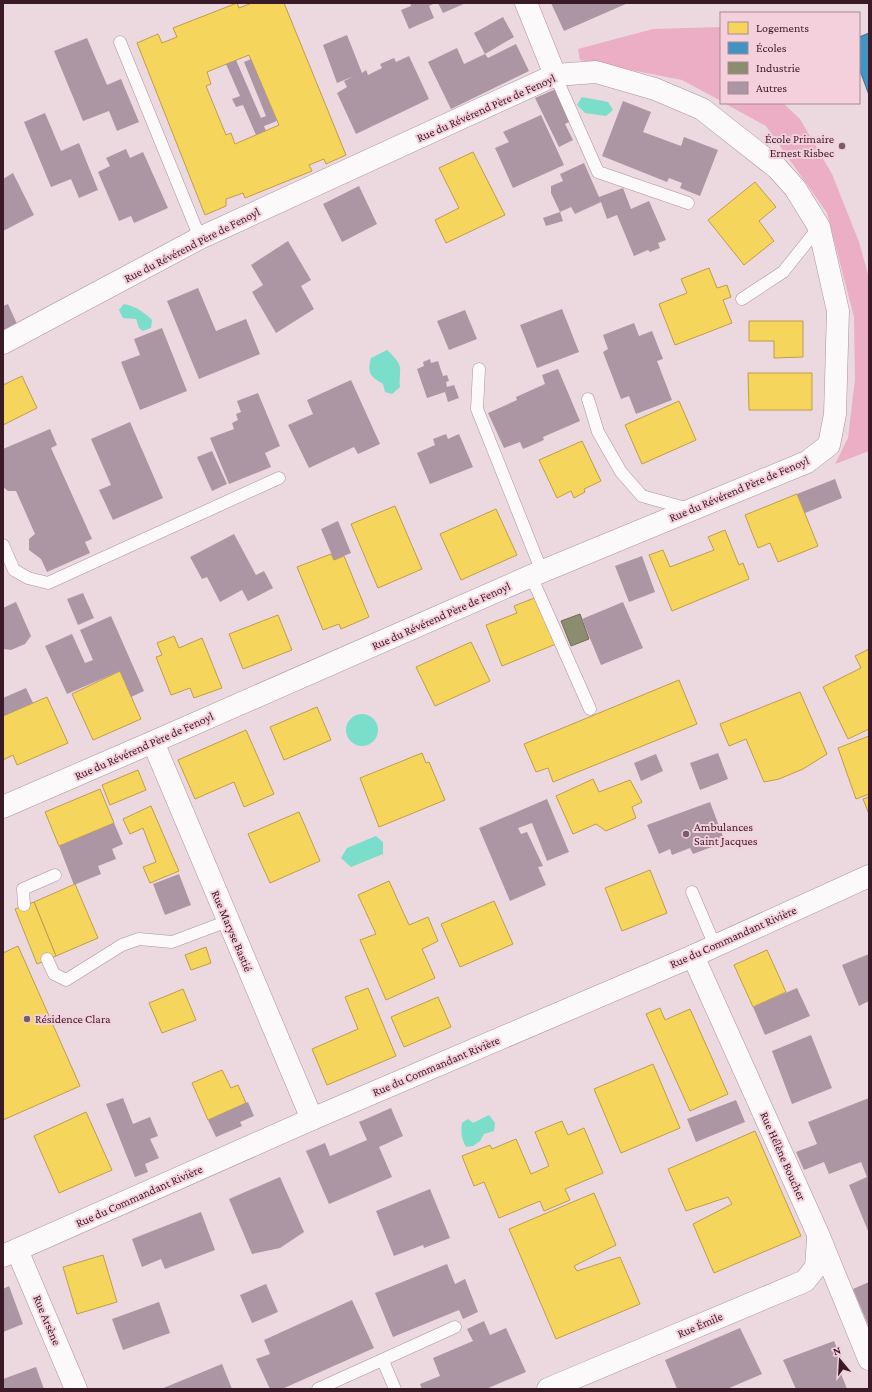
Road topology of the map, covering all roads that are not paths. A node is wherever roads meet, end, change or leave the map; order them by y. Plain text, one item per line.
1 (526, 3) edge
2 (120, 42) dead end
3 (555, 75) junction
4 (688, 203) dead end
5 (819, 227) junction
6 (200, 238) junction
7 (742, 299) dead end
8 (3, 343) edge
9 (479, 369) dead end
10 (588, 399) dead end
11 (279, 478) dead end
12 (692, 510) junction
13 (3, 545) edge
14 (537, 574) junction
15 (590, 709) dead end
16 (153, 742) junction
17 (3, 807) edge
18 (55, 876) dead end
19 (869, 876) edge
20 (692, 892) dead end
21 (24, 905) dead end
22 (228, 921) junction
23 (715, 946) junction
24 (693, 956) junction
25 (47, 959) dead end
26 (312, 1119) junction
27 (818, 1234) junction
28 (10, 1253) edge
29 (455, 1327) dead end
30 (869, 1359) edge
31 (382, 1360) junction
32 (76, 1389) edge
33 (318, 1389) edge
34 (395, 1389) edge
35 (548, 1389) edge

1 - 3 street
2 - 6 lane
3 - 4 lane
3 - 5 street, Rue du Révérend Père de Fenoyl
3 - 6 street, Rue du Révérend Père de Fenoyl
5 - 7 lane
5 - 12 street, Rue du Révérend Père de Fenoyl
6 - 8 street, Rue du Révérend Père de Fenoyl
9 - 14 lane
10 - 12 lane
11 - 13 lane
12 - 14 street, Rue du Révérend Père de Fenoyl
14 - 15 lane
14 - 16 street, Rue du Révérend Père de Fenoyl
16 - 17 street, Rue du Révérend Père de Fenoyl
16 - 22 street, Rue Maryse Bastié
18 - 21 lane
19 - 23 street, Rue du Commandant Rivière
20 - 23 lane
22 - 25 lane
22 - 26 street, Rue Maryse Bastié
23 - 24 street, Rue du Commandant Rivière
24 - 26 street, Rue du Commandant Rivière
24 - 27 street, Rue Hélène Boucher
26 - 28 street, Rue du Commandant Rivière
27 - 30 street, Rue Hélène Boucher
27 - 35 street, Rue Émile
28 - 32 street, Rue Arsène
29 - 31 lane
31 - 33 lane
31 - 34 lane

